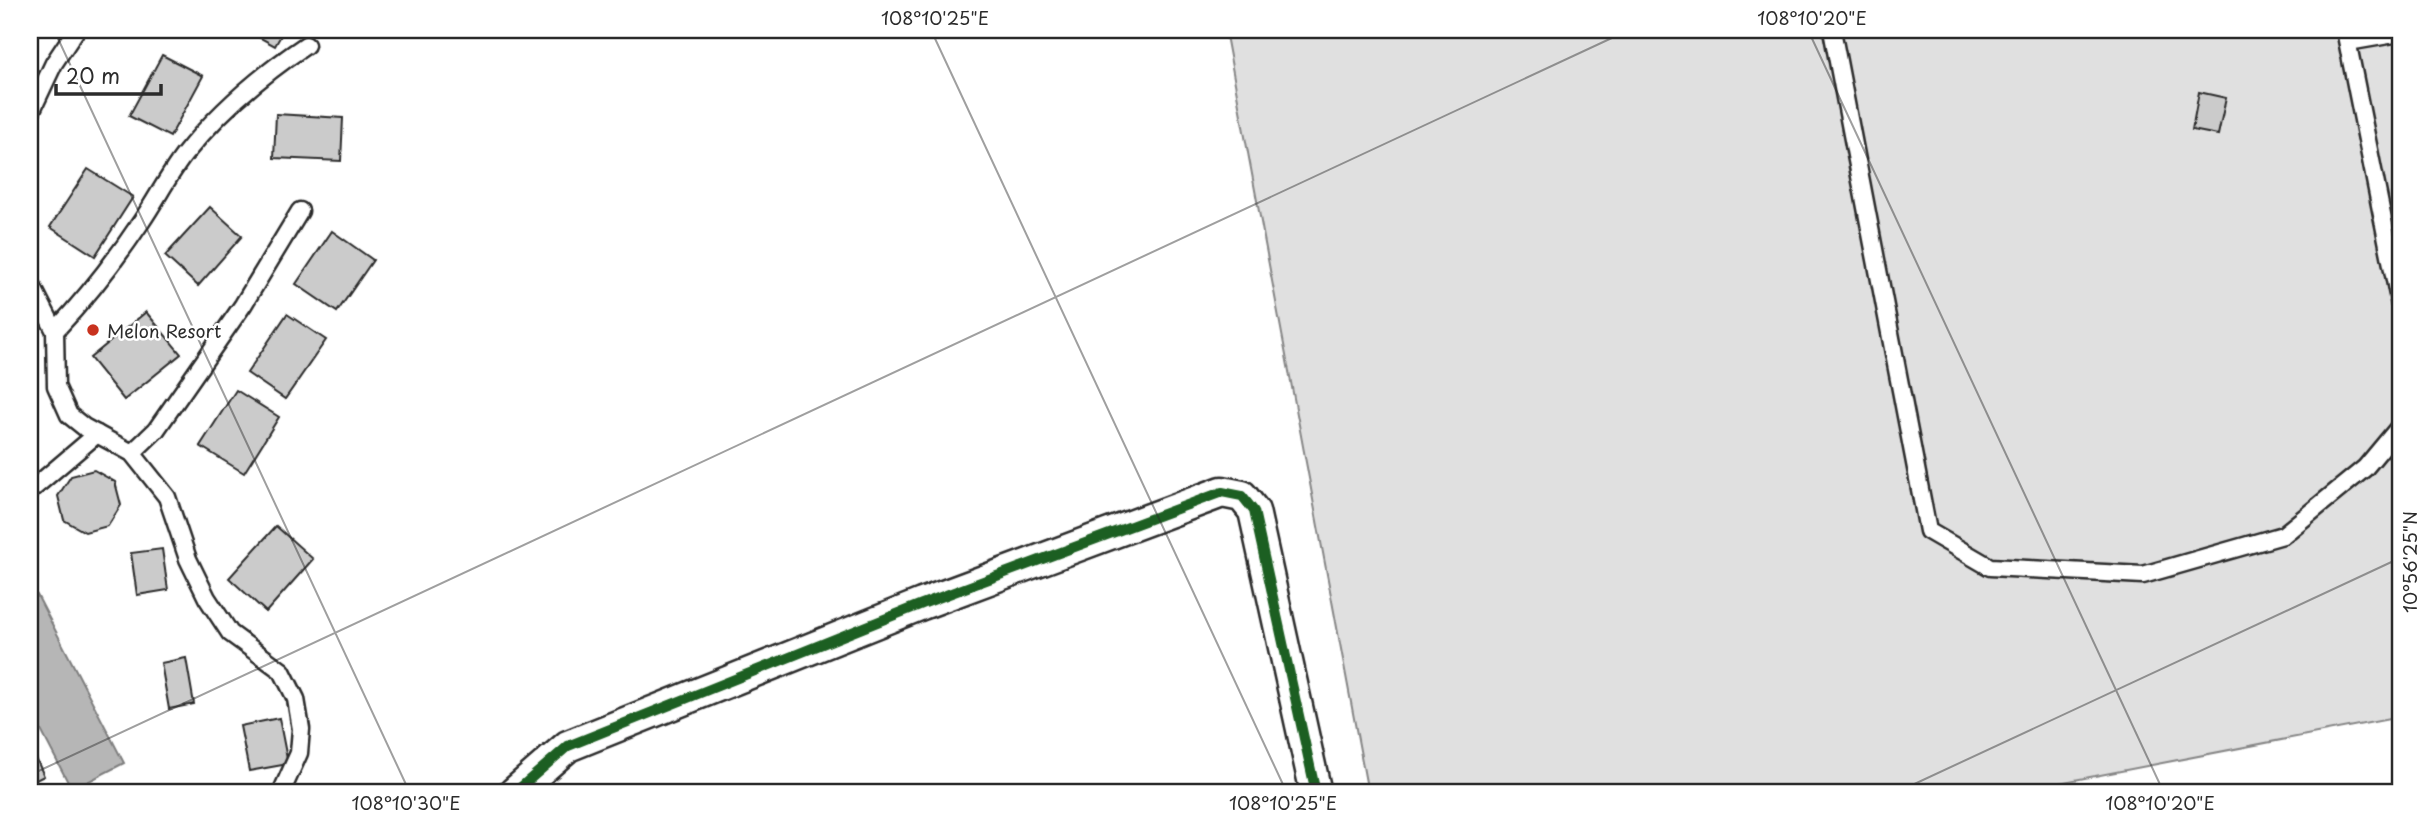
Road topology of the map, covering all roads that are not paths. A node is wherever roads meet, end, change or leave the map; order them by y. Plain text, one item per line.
1 (76, 30) edge
2 (1832, 30) edge
3 (2400, 33) edge
4 (2346, 36) edge
5 (306, 44) dead end
6 (30, 114) edge
7 (300, 211) dead end
8 (30, 282) edge
9 (2400, 305) edge
10 (55, 331) junction
11 (2400, 426) edge
12 (97, 434) junction
13 (132, 453) junction
14 (30, 491) edge
15 (281, 793) edge
16 (514, 793) edge
17 (1316, 793) edge

1 - 6 lane
2 - 11 lane
3 - 4 lane
4 - 9 lane
5 - 10 lane
7 - 13 lane
8 - 10 lane
10 - 12 lane
12 - 13 lane
12 - 14 lane
13 - 15 lane
16 - 17 street

